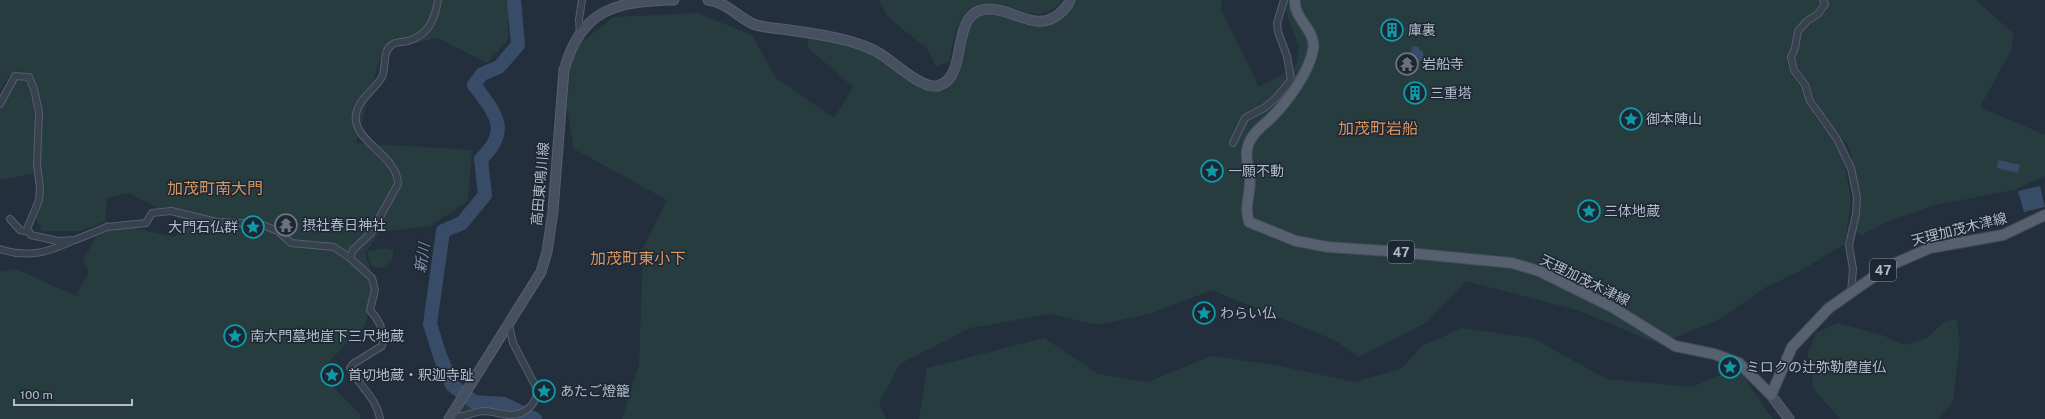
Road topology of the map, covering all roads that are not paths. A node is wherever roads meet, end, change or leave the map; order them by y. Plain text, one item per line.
1 (438, 0) edge
2 (582, 0) edge
3 (674, 0) edge
4 (708, 0) edge
5 (1070, 0) edge
6 (1284, 0) edge
7 (1295, 0) edge
8 (1823, 0) edge
9 (618, 3) edge
10 (580, 34) junction
11 (0, 104) edge
12 (1233, 143) dead end
13 (2045, 215) edge
14 (10, 219) dead end
15 (29, 232) junction
16 (75, 240) junction
17 (0, 249) edge
18 (350, 258) junction
19 (1851, 293) junction
20 (509, 325) junction
21 (1771, 395) junction
22 (450, 418) edge
23 (380, 419) edge
24 (1789, 419) edge

1 - 18 street
2 - 10 street
3 - 9 main road, 高田東鳴川線
4 - 5 main road
6 - 12 street
7 - 21 main road, 天理加茂木津線 / 47
8 - 19 street
9 - 10 main road, 高田東鳴川線
10 - 20 main road, 高田東鳴川線
11 - 15 street
13 - 19 main road, 天理加茂木津線 / 47
14 - 15 street
15 - 16 street
16 - 17 street
16 - 18 street
18 - 23 street
19 - 21 main road, 天理加茂木津線 / 47
20 - 22 main road, 高田東鳴川線
20 - 22 street
21 - 24 main road

